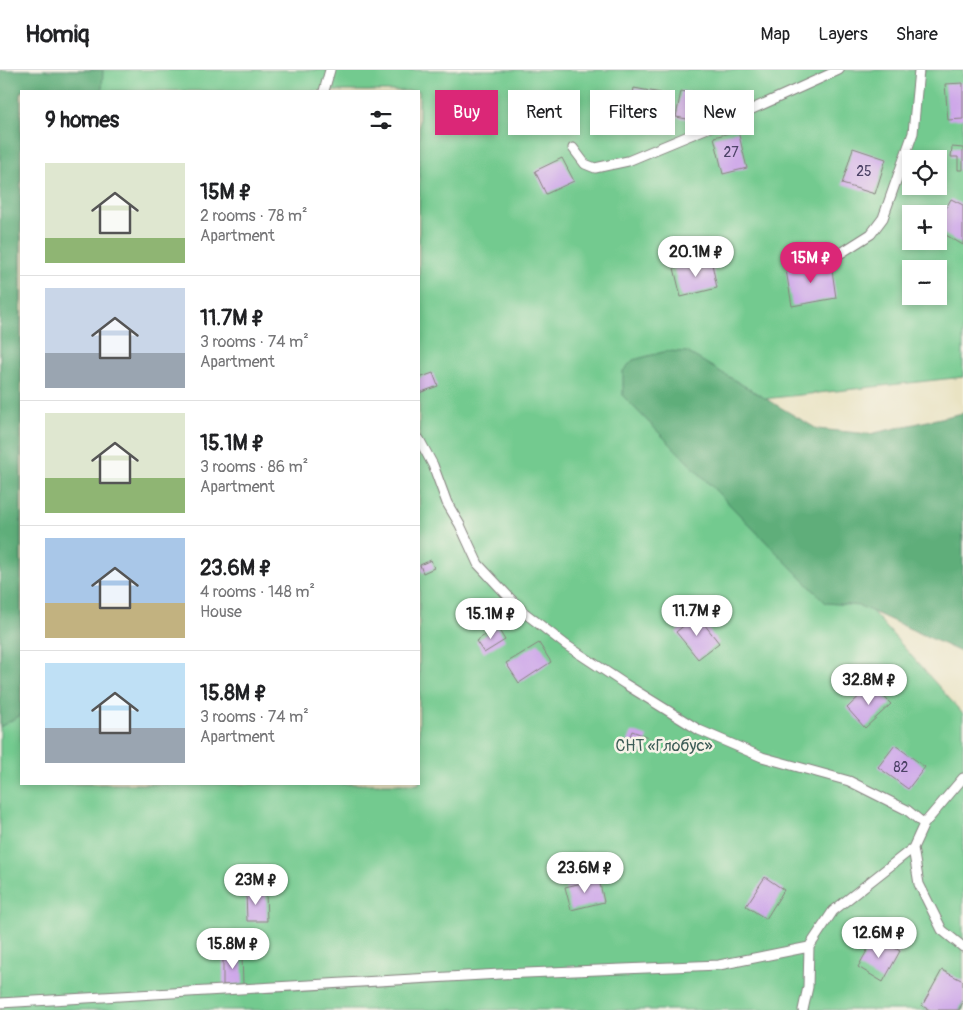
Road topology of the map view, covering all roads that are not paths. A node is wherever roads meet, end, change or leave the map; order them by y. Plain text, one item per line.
1 (330, 70) edge
2 (839, 70) edge
3 (919, 70) edge
4 (324, 90) edge
5 (573, 148) dead end
6 (840, 253) dead end
7 (420, 441) edge
8 (963, 778) edge
9 (924, 824) junction
10 (913, 848) junction
11 (809, 947) junction
12 (963, 948) edge
13 (0, 1003) edge
14 (803, 1010) edge

1 - 4 lane
2 - 5 lane
3 - 6 lane
7 - 9 lane
8 - 9 lane
9 - 10 lane
10 - 11 lane
10 - 12 lane
11 - 13 lane
11 - 14 lane

